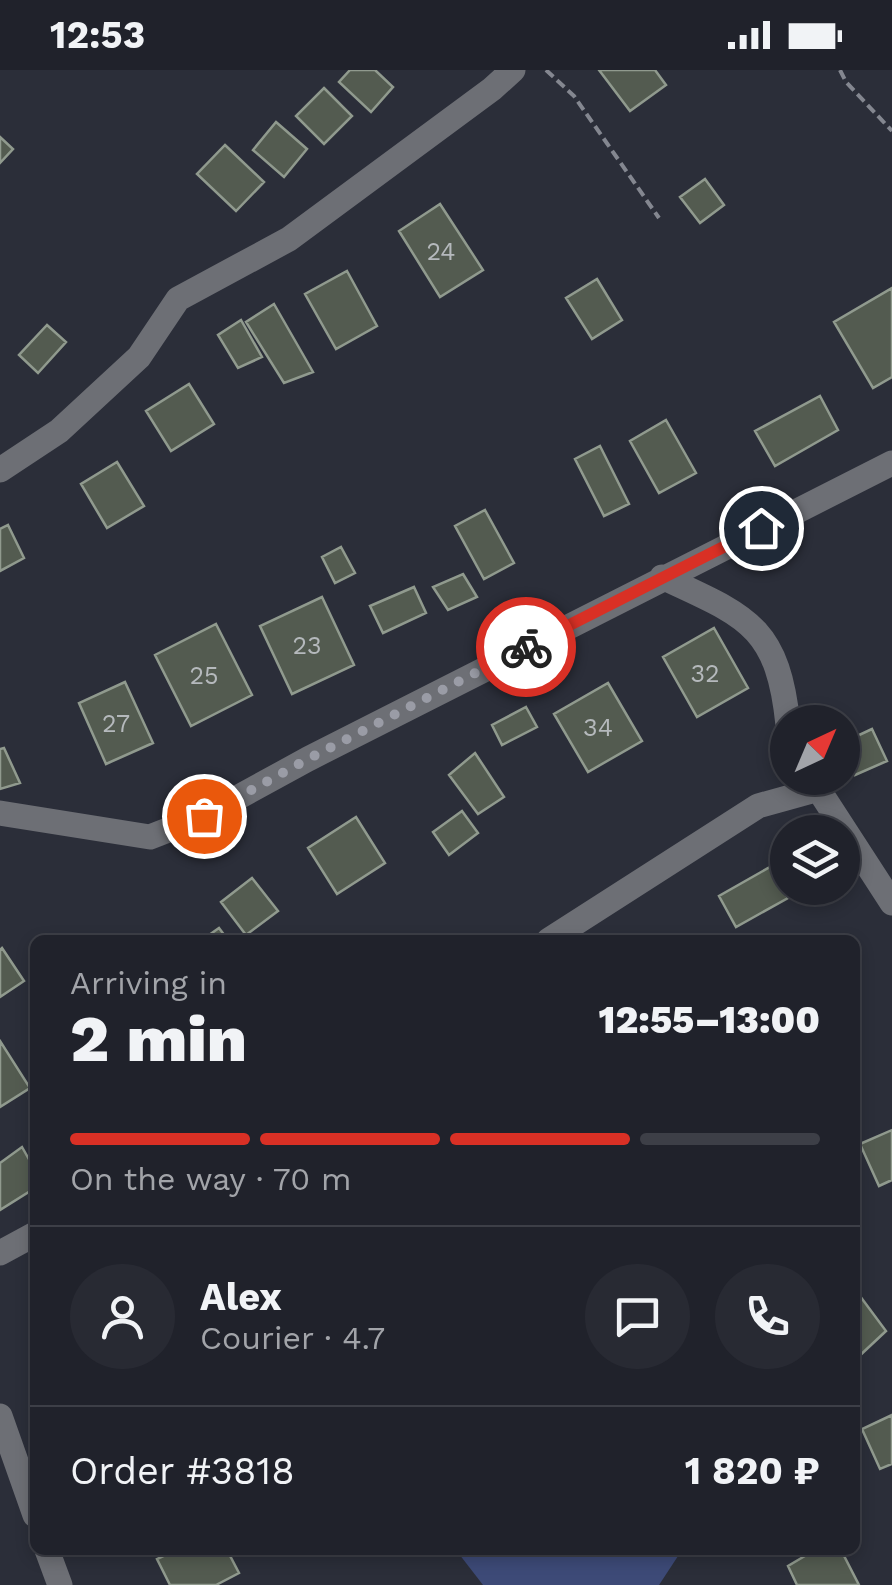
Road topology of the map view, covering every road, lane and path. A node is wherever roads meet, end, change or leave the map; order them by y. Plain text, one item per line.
1 (512, 70) edge
2 (546, 70) edge
3 (840, 70) edge
4 (892, 130) edge
5 (659, 218) dead end
6 (892, 463) edge
7 (0, 470) edge
8 (662, 577) junction
9 (786, 705) edge
10 (785, 795) edge
11 (823, 795) edge
12 (0, 813) edge
13 (892, 902) edge
14 (557, 935) edge
15 (30, 1237) edge
16 (0, 1253) edge
17 (0, 1416) edge
18 (30, 1502) edge
19 (49, 1555) edge
20 (60, 1585) edge

1 - 7 street
2 - 5 path
3 - 4 path
6 - 8 street
8 - 9 street
8 - 12 street
10 - 14 street
11 - 13 street
15 - 16 street
17 - 18 street
19 - 20 street

